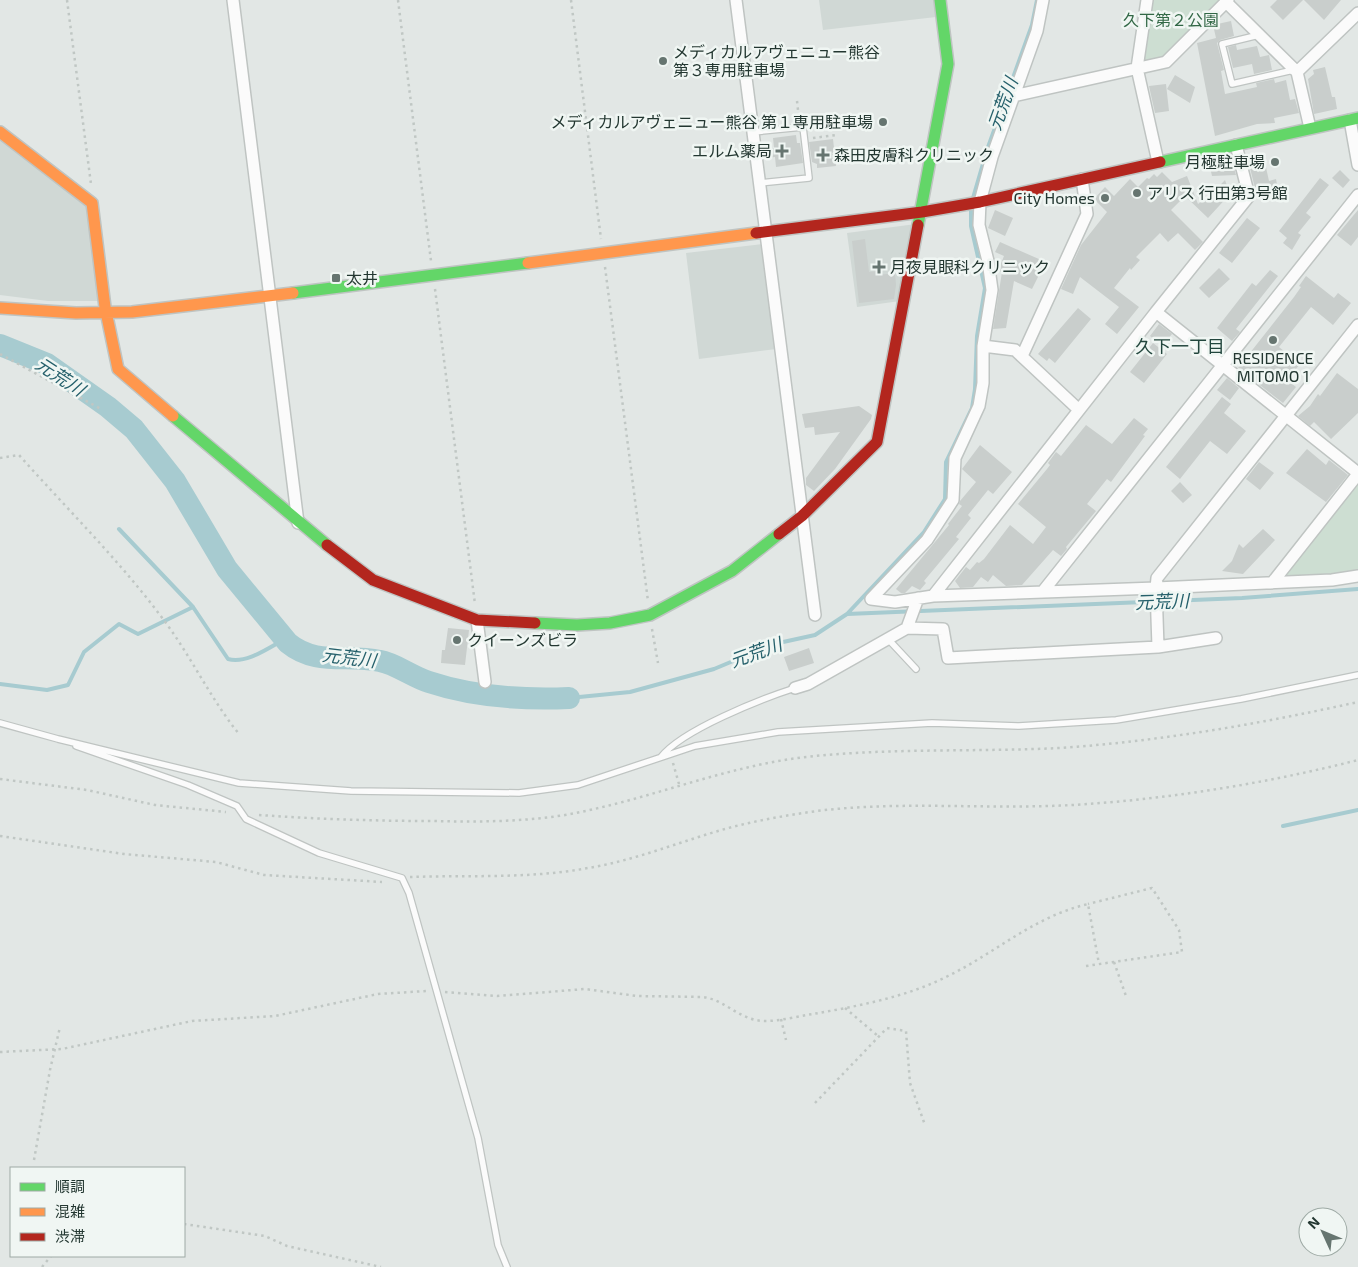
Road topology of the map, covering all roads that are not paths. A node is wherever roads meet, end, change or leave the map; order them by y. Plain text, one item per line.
1 (233, 0) edge
2 (736, 0) edge
3 (940, 0) edge
4 (1043, 0) edge
5 (1147, 0) edge
6 (1227, 1) edge
7 (1358, 14) edge
8 (1260, 35) junction
9 (1136, 68) junction
10 (1297, 72) junction
11 (1013, 96) junction
12 (1354, 119) edge
13 (1310, 128) junction
14 (0, 132) edge
15 (753, 132) junction
16 (1236, 145) junction
17 (1158, 162) junction
18 (1358, 165) edge
19 (1082, 179) junction
20 (760, 183) junction
21 (1358, 195) edge
22 (980, 202) junction
23 (922, 212) junction
24 (766, 233) junction
25 (270, 296) junction
26 (0, 308) edge
27 (1156, 312) junction
28 (107, 315) junction
29 (1358, 325) edge
30 (983, 346) junction
31 (1022, 356) junction
32 (1223, 366) junction
33 (1078, 409) junction
34 (1286, 416) junction
35 (1358, 473) edge
36 (802, 516) junction
37 (298, 523) junction
38 (1358, 576) edge
39 (1272, 583) junction
40 (1044, 590) junction
41 (1156, 591) junction
42 (933, 596) junction
43 (918, 602) junction
44 (815, 615) dead end
45 (477, 620) junction
46 (908, 626) junction
47 (1216, 638) dead end
48 (888, 639) junction
49 (1158, 647) junction
50 (916, 670) dead end
51 (1358, 675) edge
52 (485, 682) dead end
53 (795, 688) joint
54 (0, 722) edge
55 (58, 739) junction
56 (661, 757) junction
57 (507, 1267) edge

1 - 25 street
2 - 15 street
3 - 23 street
4 - 11 street
5 - 9 street
6 - 8 street
6 - 9 street
7 - 10 street
8 - 10 street
8 - 10 lane
9 - 11 street
9 - 17 street
10 - 13 street
11 - 22 street
12 - 13 street
12 - 18 street
13 - 16 street
14 - 28 street
15 - 20 street
15 - 20 lane
16 - 17 street
16 - 27 street
17 - 19 street
19 - 22 street
19 - 31 street
20 - 24 street
21 - 32 street
22 - 23 street
22 - 30 street
23 - 24 street
23 - 36 street
24 - 25 street
24 - 36 street
25 - 28 street
25 - 37 street
26 - 28 street
27 - 32 street
27 - 33 street
28 - 37 street
29 - 34 street
30 - 31 street
30 - 43 street
31 - 33 street
32 - 34 street
32 - 40 street
33 - 42 street
34 - 35 street
34 - 41 street
35 - 39 street
36 - 44 street
36 - 45 street
37 - 45 street
38 - 39 street
39 - 41 street
40 - 41 street
40 - 42 street
41 - 49 street
42 - 43 street
43 - 46 street
45 - 52 street
46 - 48 street
46 - 49 street
47 - 49 street
48 - 50 lane
48 - 53 street
51 - 56 lane
53 - 56 lane
54 - 55 lane
55 - 56 lane
55 - 57 lane

